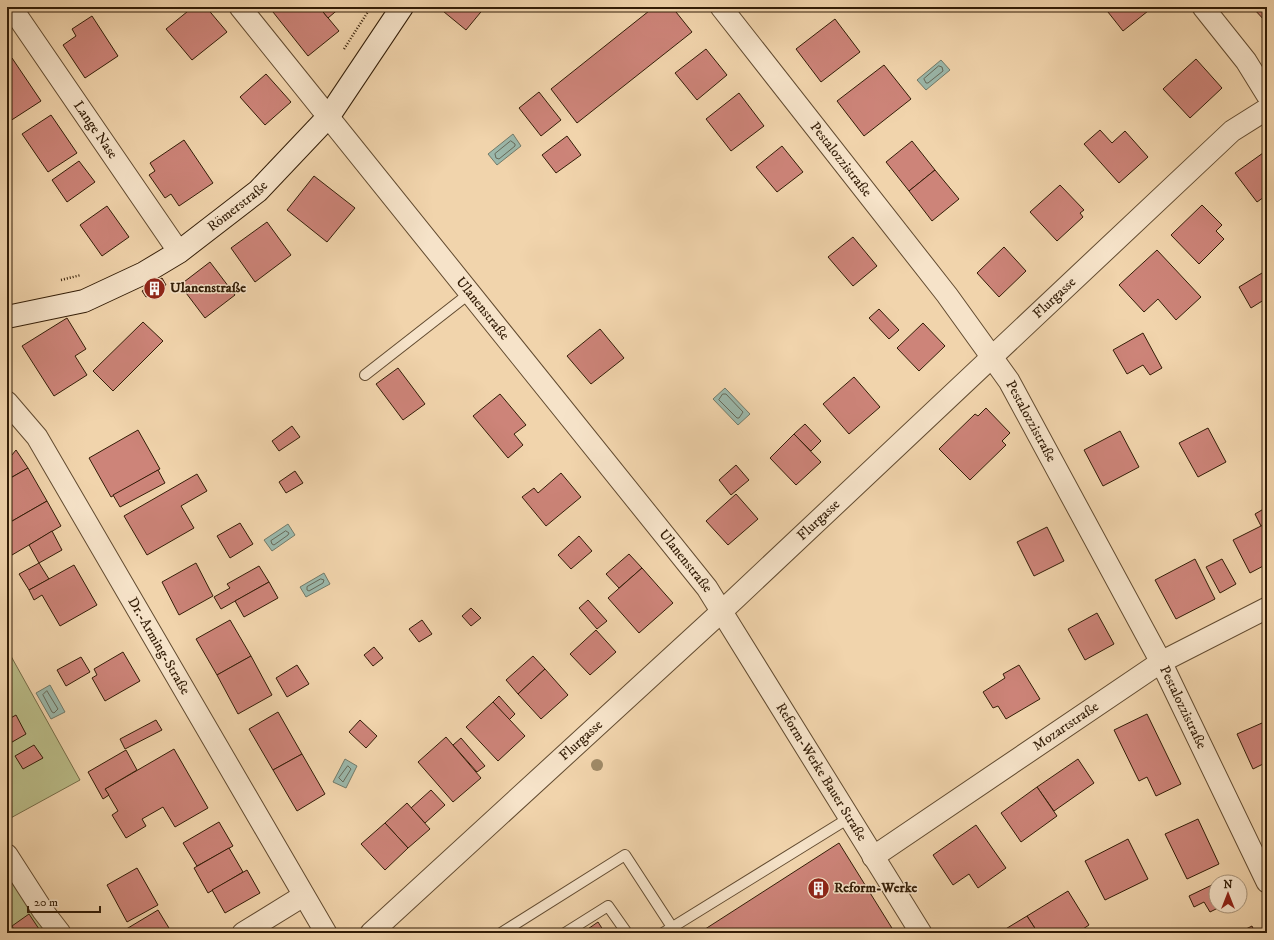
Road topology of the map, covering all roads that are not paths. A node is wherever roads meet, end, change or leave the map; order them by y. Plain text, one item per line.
1 (11, 7) edge
2 (240, 7) edge
3 (402, 7) edge
4 (721, 7) edge
5 (1203, 7) edge
6 (1267, 95) edge
7 (1267, 109) edge
8 (329, 116) junction
9 (179, 252) junction
10 (470, 293) junction
11 (7, 317) edge
12 (993, 357) junction
13 (364, 375) dead end
14 (7, 402) edge
15 (1267, 608) edge
16 (722, 612) junction
17 (1161, 662) junction
18 (849, 818) junction
19 (7, 855) edge
20 (873, 857) junction
21 (1267, 882) edge
22 (303, 896) junction
23 (672, 927) junction
24 (60, 933) edge
25 (243, 933) edge
26 (326, 933) edge
27 (371, 933) edge
28 (501, 933) edge
29 (565, 933) edge
30 (627, 933) edge
31 (663, 933) edge
32 (921, 933) edge

1 - 9 street, Lange Nase
2 - 8 street, Ulanenstraße
3 - 8 main road, Römerstraße
4 - 12 street, Pestalozzistraße
5 - 6 street
7 - 12 street, Flurgasse
8 - 9 main road, Römerstraße
8 - 10 street, Ulanenstraße
9 - 11 main road, Römerstraße
10 - 13 lane
10 - 16 street, Ulanenstraße
12 - 16 street, Flurgasse
12 - 17 street, Pestalozzistraße
14 - 22 street, Dr.-Arming-Straße
15 - 17 street, Mozartstraße
16 - 18 street, Reform-Werke Bauer Straße
16 - 27 street, Flurgasse
17 - 20 street, Mozartstraße
17 - 21 street, Pestalozzistraße
18 - 20 street, Reform-Werke Bauer Straße
18 - 23 lane
19 - 24 street
20 - 32 street, Reform-Werke Bauer Straße
22 - 25 street
22 - 26 street, Dr.-Arming-Straße
23 - 28 lane
23 - 31 lane
29 - 30 lane

